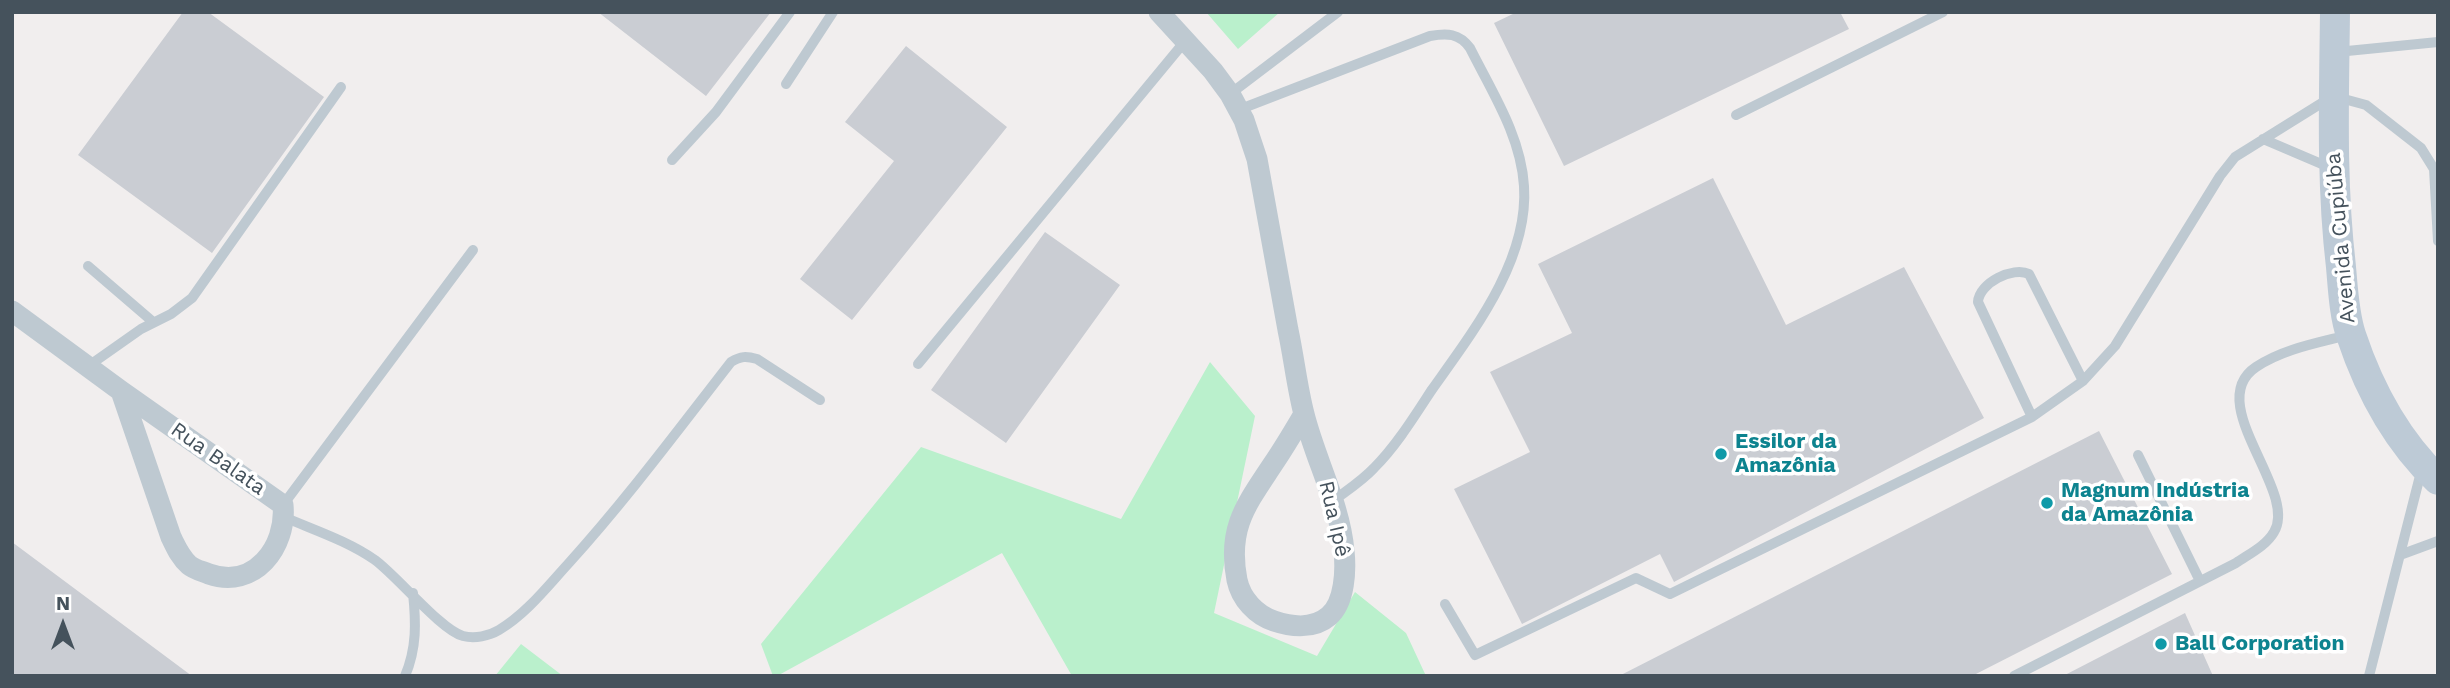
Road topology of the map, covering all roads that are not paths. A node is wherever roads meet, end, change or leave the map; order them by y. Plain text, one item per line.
1 (790, 12) edge
2 (832, 12) edge
3 (1159, 12) edge
4 (1338, 12) edge
5 (1942, 12) edge
6 (2335, 12) edge
7 (1186, 40) junction
8 (2438, 42) edge
9 (2334, 53) junction
10 (786, 84) dead end
11 (341, 87) dead end
12 (2333, 96) junction
13 (1234, 102) junction
14 (1736, 115) dead end
15 (2263, 139) junction
16 (673, 160) dead end
17 (2334, 170) junction
18 (2438, 241) edge
19 (473, 250) dead end
20 (88, 266) dead end
21 (12, 311) edge
22 (152, 321) junction
23 (2351, 334) junction
24 (918, 364) dead end
25 (87, 367) junction
26 (2083, 381) junction
27 (121, 391) junction
28 (820, 400) dead end
29 (1304, 414) junction
30 (2032, 417) junction
31 (2138, 455) dead end
32 (2430, 473) edge
33 (1333, 501) junction
34 (284, 511) junction
35 (2438, 541) edge
36 (2400, 555) junction
37 (2200, 581) junction
38 (412, 593) junction
39 (1445, 604) dead end
40 (405, 676) edge
41 (2014, 676) edge
42 (2369, 676) edge

1 - 16 lane
2 - 10 lane
3 - 7 street, Rua Ipê
4 - 13 lane
5 - 14 lane
6 - 9 street, Avenida Cupiúba
7 - 13 street, Rua Ipê
7 - 24 lane
8 - 9 lane
9 - 12 street, Avenida Cupiúba
11 - 22 lane
12 - 15 lane
12 - 17 street, Avenida Cupiúba
12 - 18 lane
13 - 29 street, Rua Ipê
13 - 33 lane
15 - 17 lane
15 - 26 lane
17 - 23 street, Avenida Cupiúba
19 - 34 lane
20 - 22 lane
21 - 25 street, Rua Balata
22 - 25 lane
23 - 32 street, Avenida Cupiúba
23 - 37 lane
25 - 27 street, Rua Balata
26 - 30 lane
26 - 30 lane
27 - 34 street, Rua Balata
27 - 34 street, Rua Balata
28 - 38 lane
29 - 33 street, Rua Ipê
29 - 33 street, Rua Ipê
30 - 39 lane
31 - 37 lane
32 - 36 lane
34 - 38 lane
35 - 36 lane
36 - 42 lane
37 - 41 lane
38 - 40 lane

